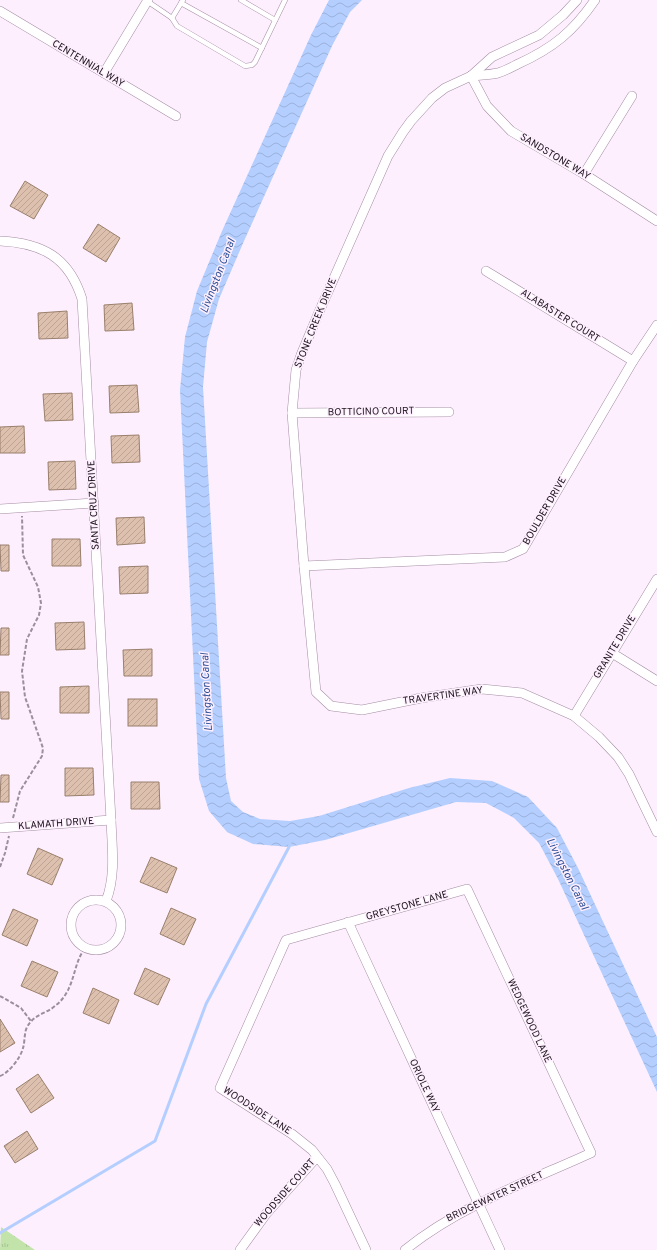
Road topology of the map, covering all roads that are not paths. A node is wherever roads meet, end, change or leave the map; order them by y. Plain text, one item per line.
1 (241, 0) edge
2 (285, 0) edge
3 (577, 0) edge
4 (595, 0) edge
5 (147, 1) edge
6 (182, 1) edge
7 (0, 11) edge
8 (172, 18) junction
9 (275, 20) junction
10 (262, 48) junction
11 (104, 73) junction
12 (470, 76) junction
13 (632, 96) dead end
14 (176, 116) dead end
15 (584, 174) junction
16 (657, 221) edge
17 (0, 241) edge
18 (486, 271) dead end
19 (657, 325) edge
20 (633, 362) junction
21 (449, 412) dead end
22 (292, 413) junction
23 (94, 503) junction
24 (0, 509) edge
25 (304, 566) junction
26 (657, 579) edge
27 (612, 653) junction
28 (657, 681) edge
29 (331, 706) joint
30 (574, 716) junction
31 (111, 820) junction
32 (0, 828) edge
33 (657, 832) edge
34 (467, 889) joint
35 (106, 901) junction
36 (348, 922) junction
37 (286, 940) joint
38 (590, 1153) joint
39 (318, 1157) junction
40 (478, 1203) junction
41 (240, 1250) edge
42 (366, 1250) edge
43 (404, 1250) edge
44 (500, 1250) edge

1 - 9 lane
2 - 9 lane
3 - 12 street, STONE CREEK DRIVE
4 - 12 street, STONE CREEK DRIVE
5 - 8 lane
5 - 11 street
6 - 8 lane
6 - 10 lane
7 - 11 street, CENTENNIAL WAY
8 - 10 lane
9 - 10 lane
11 - 14 street, CENTENNIAL WAY
12 - 15 street, SANDSTONE WAY
12 - 22 street, STONE CREEK DRIVE
13 - 15 street
15 - 16 street, SANDSTONE WAY
17 - 23 street, SANTA CRUZ DRIVE
18 - 20 street, ALABASTER COURT
19 - 20 street, BOULDER DRIVE
20 - 25 street, BOULDER DRIVE
21 - 22 street, BOTTICINO COURT
22 - 25 street, STONE CREEK DRIVE
23 - 24 street
23 - 31 street, SANTA CRUZ DRIVE
25 - 29 street, STONE CREEK DRIVE
26 - 27 street, GRANITE DRIVE
27 - 28 street
27 - 30 street, GRANITE DRIVE
29 - 30 street, TRAVERTINE WAY
30 - 33 street, TRAVERTINE WAY
31 - 32 street, KLAMATH DRIVE
31 - 35 street, SANTA CRUZ DRIVE
34 - 36 street, GREYSTONE LANE
34 - 38 street, WEDGEWOOD LANE
35 - 35 street
36 - 37 street, GREYSTONE LANE
36 - 40 street, ORIOLE WAY
37 - 39 street, WOODSIDE LANE
38 - 40 street, BRIDGEWATER STREET
39 - 41 street, WOODSIDE COURT
39 - 42 street, WOODSIDE LANE
40 - 43 street, BRIDGEWATER STREET
40 - 44 street, ORIOLE WAY

